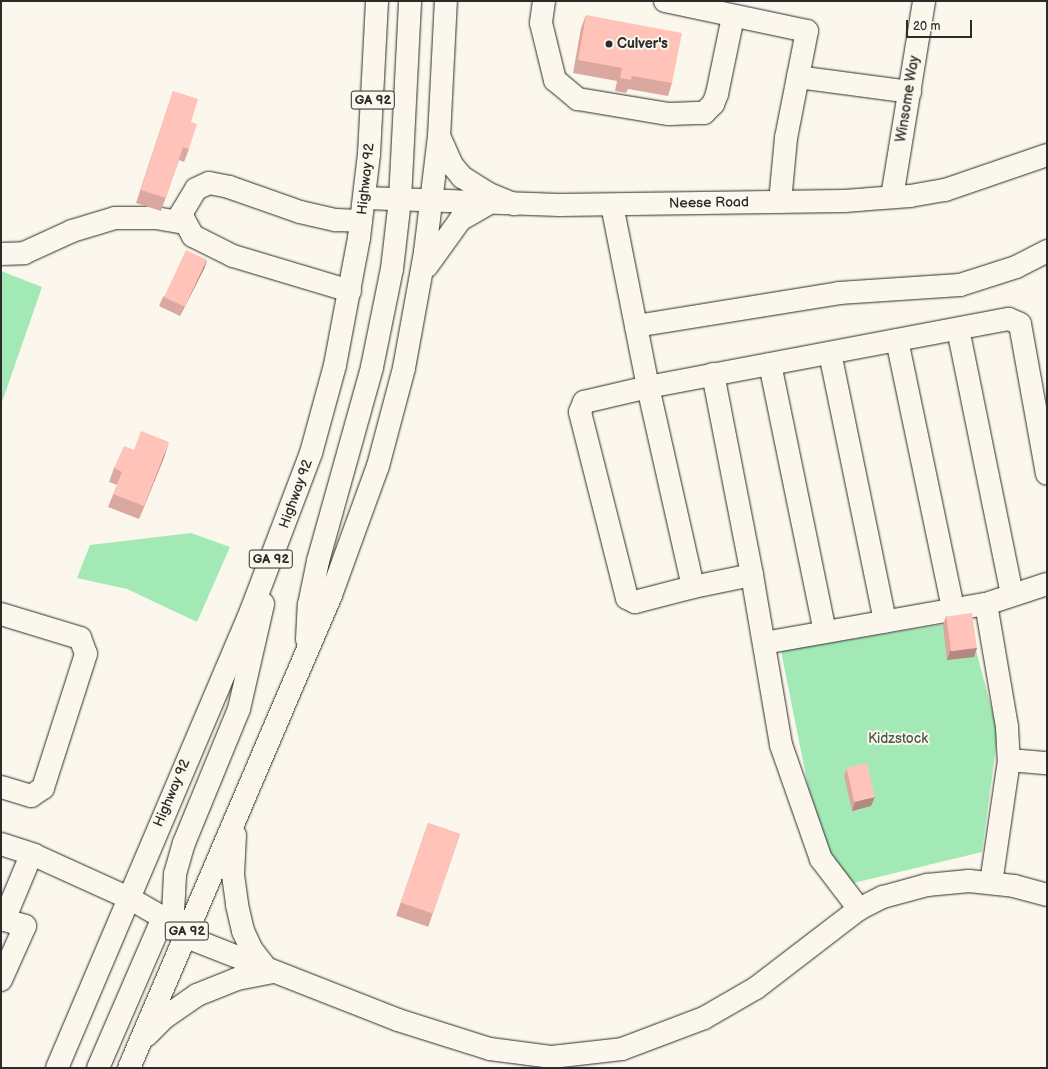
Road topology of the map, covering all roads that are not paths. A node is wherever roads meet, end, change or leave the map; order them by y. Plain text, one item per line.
1 (377, 1) edge
2 (410, 1) edge
3 (446, 1) edge
4 (544, 1) edge
5 (665, 1) edge
6 (924, 1) edge
7 (733, 17) junction
8 (798, 77) junction
9 (910, 92) junction
10 (439, 137) junction
11 (1047, 155) edge
12 (892, 197) junction
13 (364, 198) junction
14 (400, 200) junction
15 (432, 201) junction
16 (780, 202) junction
17 (489, 203) junction
18 (514, 204) junction
19 (612, 205) junction
20 (361, 221) junction
21 (186, 223) junction
22 (1047, 251) edge
23 (1, 254) edge
24 (422, 274) junction
25 (350, 291) junction
26 (636, 326) junction
27 (958, 329) junction
28 (897, 340) junction
29 (830, 353) junction
30 (770, 364) junction
31 (713, 374) junction
32 (648, 387) junction
33 (1047, 474) edge
34 (267, 569) junction
35 (752, 575) junction
36 (1047, 584) edge
37 (693, 587) junction
38 (1012, 595) junction
39 (986, 604) junction
40 (953, 609) junction
41 (1, 614) edge
42 (885, 621) junction
43 (825, 631) junction
44 (764, 643) junction
45 (306, 656) junction
46 (1008, 760) junction
47 (1047, 763) edge
48 (1, 787) edge
49 (238, 817) junction
50 (1, 844) edge
51 (31, 854) junction
52 (991, 883) junction
53 (1047, 895) edge
54 (129, 898) junction
55 (859, 910) junction
56 (163, 918) junction
57 (3, 919) edge
58 (184, 936) junction
59 (270, 970) junction
60 (1, 980) edge
61 (138, 1046) junction
62 (57, 1068) edge
63 (98, 1068) edge
64 (129, 1068) edge

1 - 13 main road, Highway 92 / GA 92
2 - 14 main road
3 - 10 main road, GA 92
4 - 7 main road
5 - 7 main road
6 - 9 main road, Winsome Way
7 - 8 main road
8 - 9 main road
8 - 16 main road
9 - 12 main road, Winsome Way
10 - 15 main road, GA 92
10 - 18 main road
11 - 12 main road, Neese Road
12 - 16 main road, Neese Road
13 - 14 main road, Neese Road
13 - 20 main road, Highway 92 / GA 92
14 - 15 main road, Neese Road
14 - 45 main road
15 - 17 main road, Neese Road
15 - 24 main road, GA 92
16 - 19 main road, Neese Road
17 - 18 main road, Neese Road
17 - 24 main road
18 - 19 main road, Neese Road
19 - 26 main road
20 - 21 main road
20 - 25 main road, Highway 92 / GA 92
21 - 23 main road
21 - 25 main road
22 - 26 main road
24 - 45 main road, GA 92
25 - 34 main road, Highway 92 / GA 92
26 - 32 main road
27 - 28 main road
27 - 33 main road
27 - 38 main road
28 - 29 main road
28 - 40 main road
29 - 30 main road
29 - 42 main road
30 - 31 main road
30 - 43 main road
31 - 32 main road
31 - 35 main road
32 - 37 main road
32 - 37 main road
34 - 54 main road, Highway 92 / GA 92
34 - 58 main road
35 - 37 main road
35 - 44 main road
36 - 38 main road
38 - 39 main road
39 - 40 main road
39 - 46 main road
40 - 42 main road
41 - 48 main road
42 - 43 main road
43 - 44 main road
44 - 55 main road
45 - 49 main road, GA 92
46 - 47 main road
46 - 52 main road
49 - 58 main road, GA 92
49 - 59 main road
50 - 51 main road
51 - 54 main road
51 - 57 main road
52 - 53 main road
52 - 55 main road
54 - 56 main road
54 - 62 main road, Highway 92 / GA 92
55 - 59 main road
56 - 58 main road
56 - 63 main road
57 - 60 main road
58 - 59 main road
58 - 61 main road, GA 92
59 - 61 main road
61 - 64 main road, GA 92

